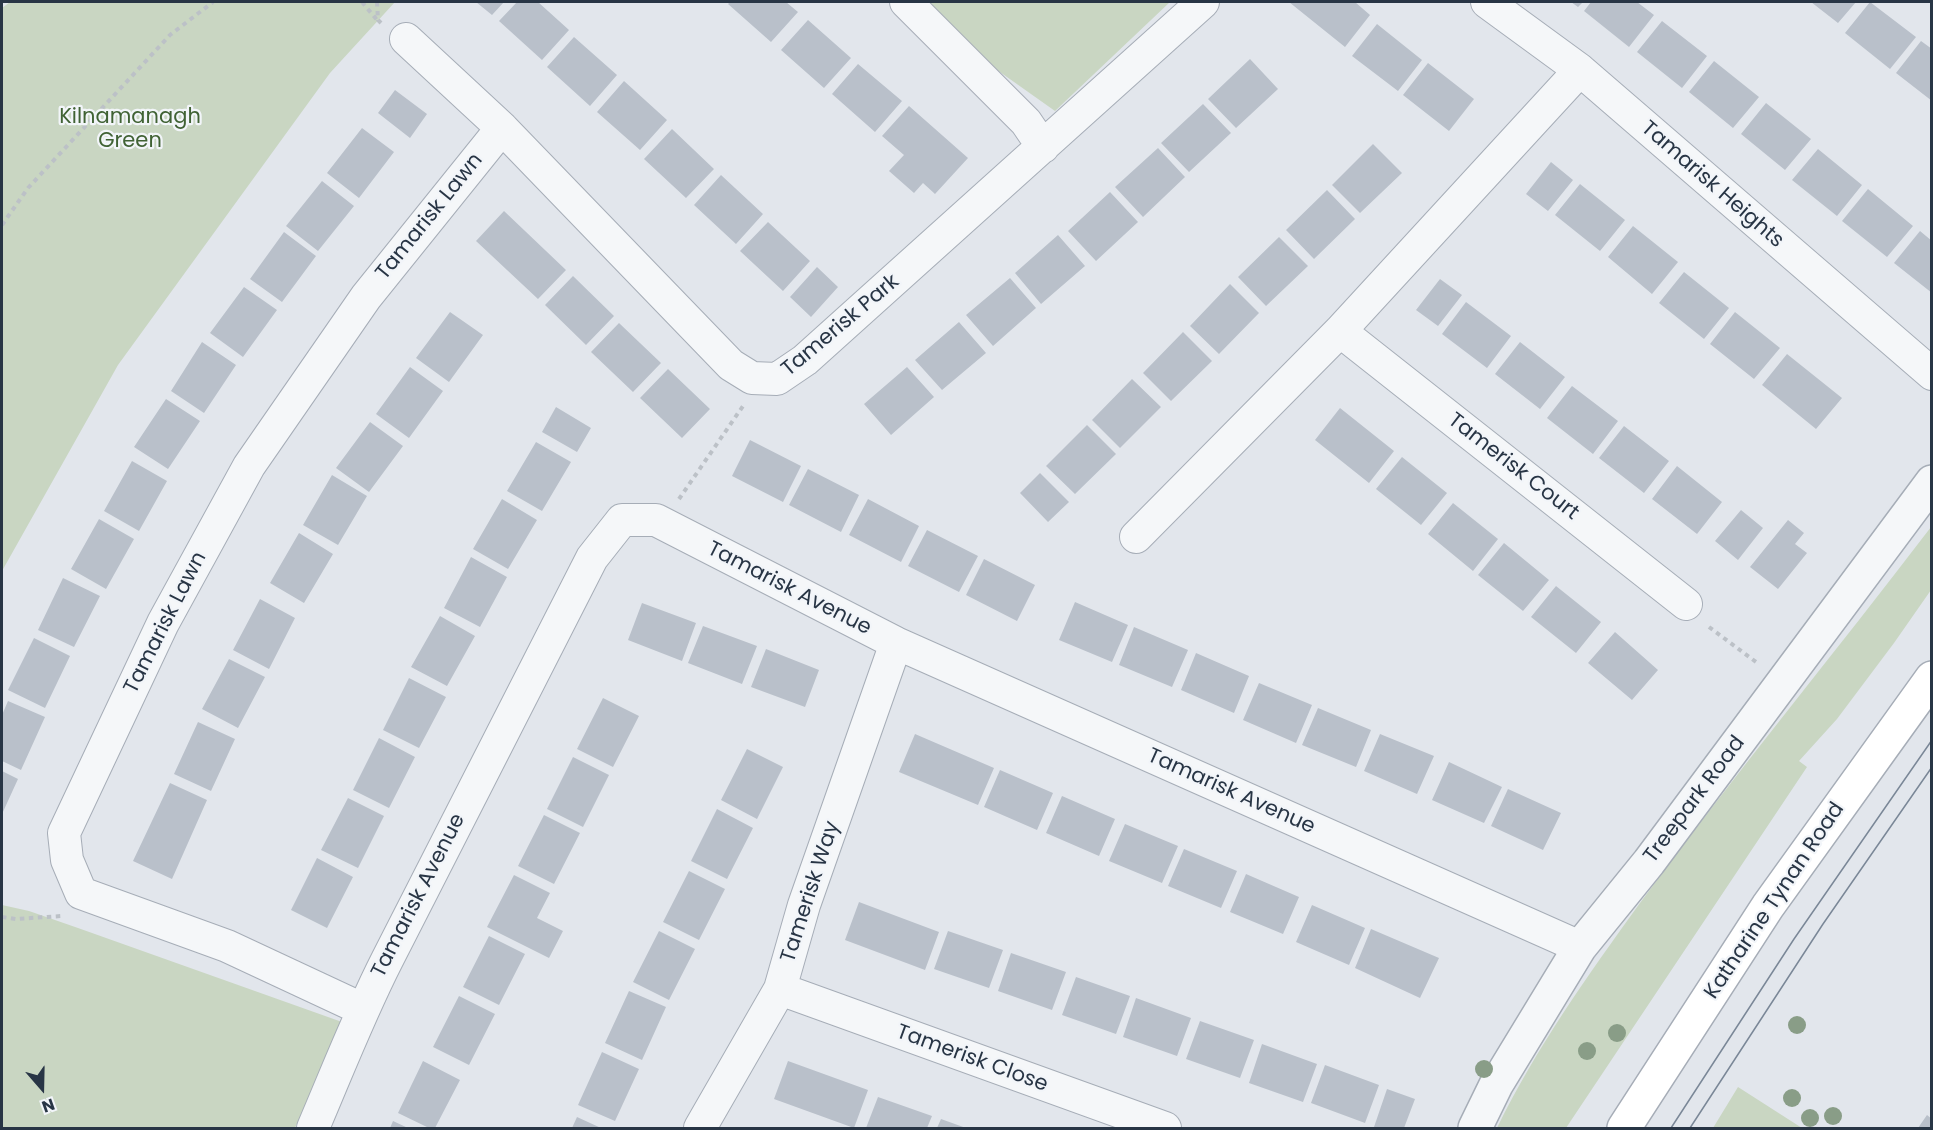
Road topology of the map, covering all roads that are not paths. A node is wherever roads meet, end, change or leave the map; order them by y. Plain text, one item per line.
1 (906, 2) edge
2 (1203, 2) edge
3 (1487, 2) edge
4 (406, 39) dead end
5 (1580, 70) junction
6 (502, 128) junction
7 (1043, 147) junction
8 (1340, 331) junction
9 (1932, 375) edge
10 (1932, 482) edge
11 (1136, 537) dead end
12 (1686, 604) dead end
13 (896, 643) junction
14 (1932, 678) edge
15 (1580, 947) junction
16 (780, 990) junction
17 (362, 1009) junction
18 (313, 1128) edge
19 (700, 1128) edge
20 (1165, 1128) edge
21 (1475, 1128) edge
22 (1623, 1128) edge

1 - 7 street
2 - 7 street, Tamerisk Park
3 - 5 street, Tamarisk Heights
4 - 6 street, Tamerisk Park
5 - 8 street
5 - 9 street, Tamarisk Heights
6 - 7 street, Tamerisk Park
6 - 17 street, Tamarisk Lawn
8 - 11 street
8 - 12 street, Tamerisk Court
10 - 15 street, Treepark Road
13 - 15 street, Tamarisk Avenue
13 - 16 street, Tamerisk Way
13 - 17 street, Tamarisk Avenue
14 - 22 main road, Katharine Tynan Road
15 - 21 street, Treepark Road
16 - 19 street, Tamerisk Way
16 - 20 street, Tamerisk Close
17 - 18 street, Tamarisk Avenue

